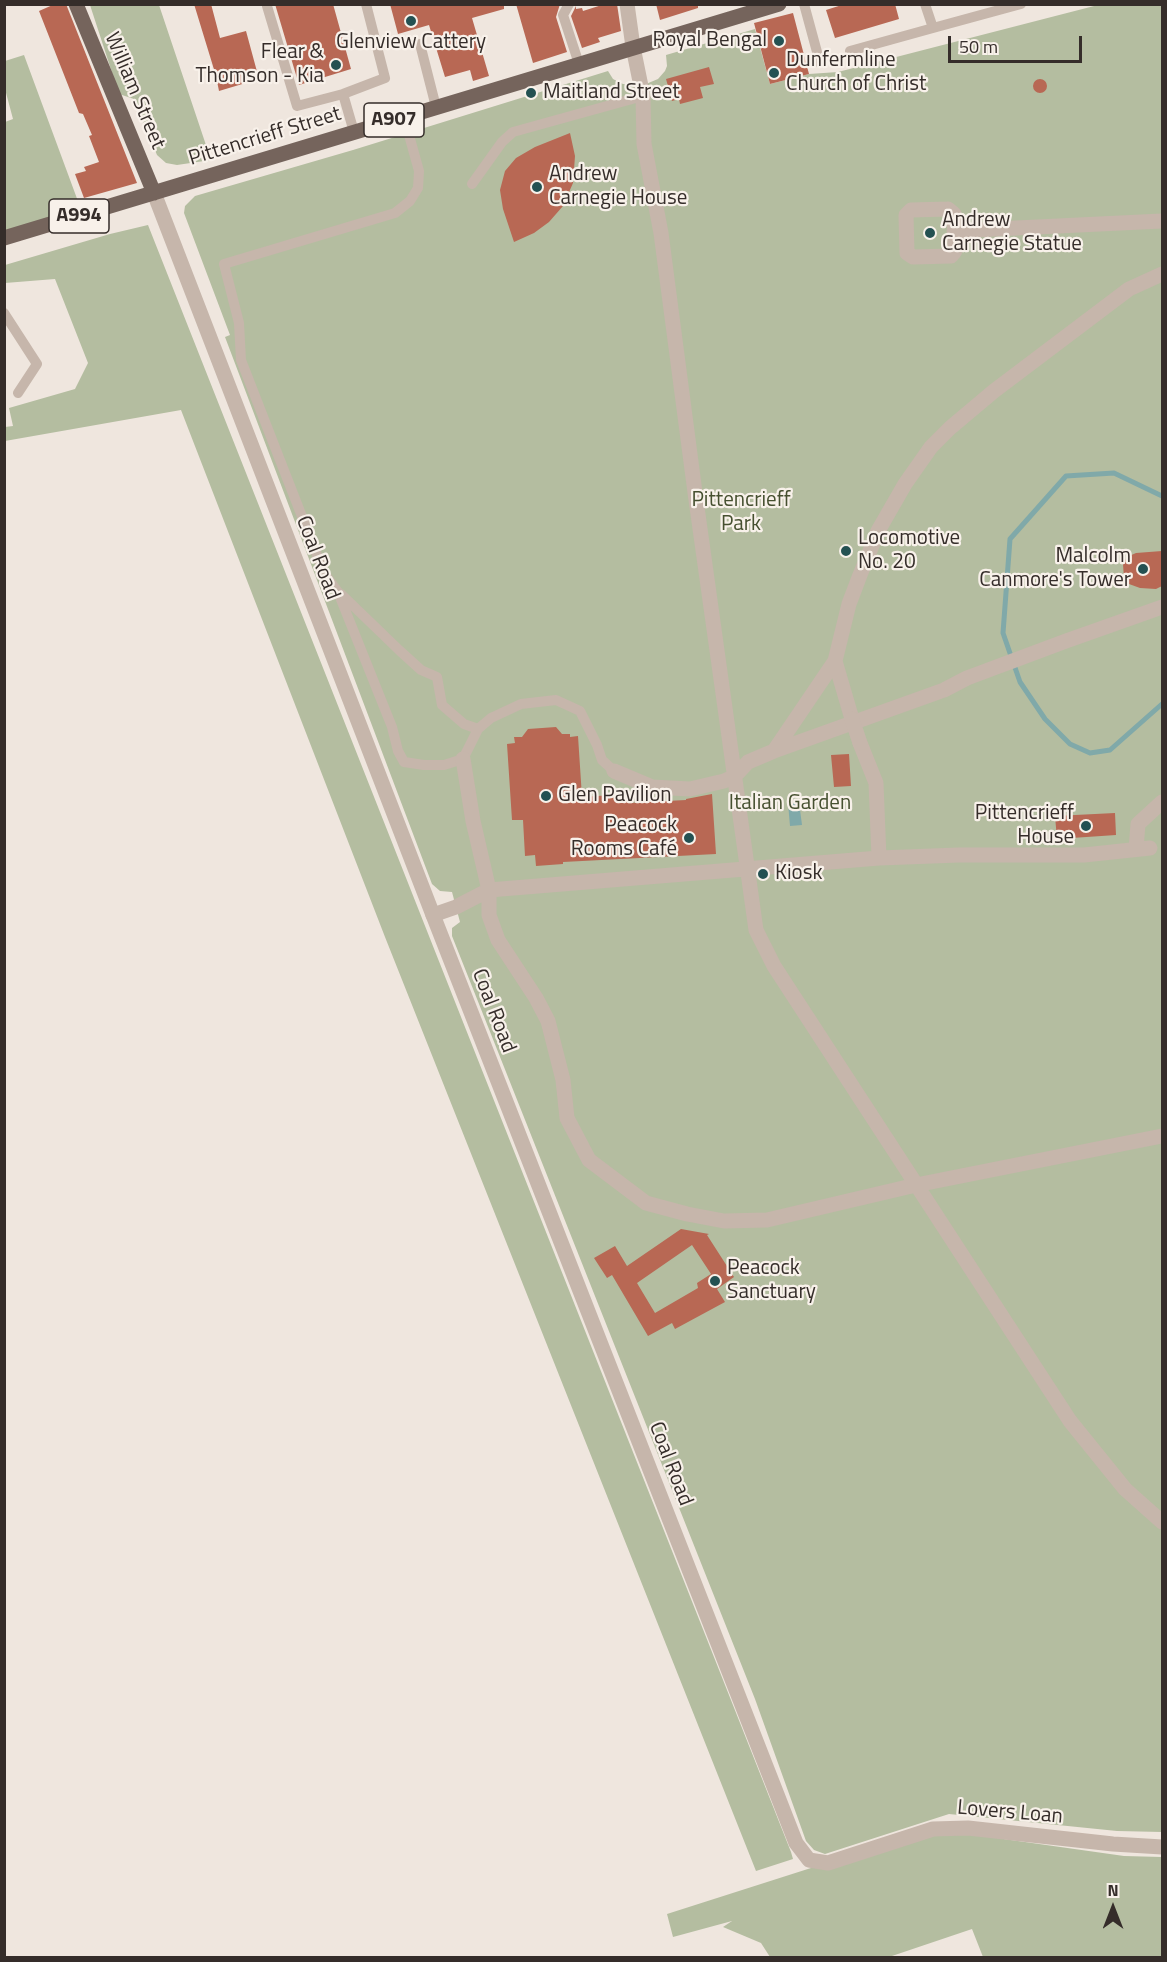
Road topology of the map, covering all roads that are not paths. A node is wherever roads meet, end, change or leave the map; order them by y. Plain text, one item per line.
1 (76, 4) edge
2 (366, 4) edge
3 (569, 4) edge
4 (627, 4) edge
5 (778, 4) edge
6 (804, 4) edge
7 (925, 4) edge
8 (1022, 4) edge
9 (267, 6) dead end
10 (933, 28) junction
11 (420, 44) dead end
12 (633, 47) junction
13 (850, 51) dead end
14 (820, 63) dead end
15 (579, 64) junction
16 (343, 94) junction
17 (643, 96) junction
18 (436, 107) junction
19 (404, 117) junction
20 (354, 132) junction
21 (472, 184) dead end
22 (154, 194) junction
23 (1162, 221) edge
24 (954, 231) dead end
25 (4, 238) edge
26 (1162, 274) edge
27 (4, 313) edge
28 (18, 393) dead end
29 (338, 592) junction
30 (1162, 607) edge
31 (835, 661) junction
32 (478, 729) junction
33 (774, 752) junction
34 (463, 759) junction
35 (614, 771) joint
36 (735, 776) junction
37 (1162, 802) edge
38 (879, 858) junction
39 (747, 869) junction
40 (489, 890) junction
41 (433, 915) junction
42 (1162, 1136) edge
43 (916, 1185) junction
44 (1162, 1522) edge
45 (796, 1843) joint
46 (1162, 1847) edge

1 - 22 main road, William Street
2 - 16 lane
3 - 15 lane
4 - 12 street
5 - 12 main road, Pittencrieff Street / A907
6 - 14 lane
7 - 10 lane
8 - 10 lane
9 - 16 lane
10 - 13 lane
11 - 18 lane
12 - 15 main road, Pittencrieff Street / A907
12 - 17 street
15 - 18 main road, Pittencrieff Street / A907
16 - 20 lane
17 - 21 lane
17 - 36 street
18 - 19 main road, Pittencrieff Street / A907
19 - 20 main road, Pittencrieff Street / A907
19 - 29 lane
20 - 22 main road, Pittencrieff Street / A907
22 - 25 main road, Pittencrieff Street / A994
22 - 41 street, Coal Road
23 - 24 street
26 - 31 street
27 - 28 lane
29 - 32 lane
29 - 34 lane
30 - 33 street
31 - 33 street
31 - 38 street, bridge
32 - 34 lane
32 - 35 lane
33 - 36 street
34 - 40 street
35 - 36 street
36 - 39 street
37 - 38 street
38 - 39 street
39 - 40 street
39 - 43 street
40 - 41 street
40 - 43 street
41 - 45 street, Coal Road
42 - 43 street
43 - 44 street
45 - 46 street, Lovers Loan

